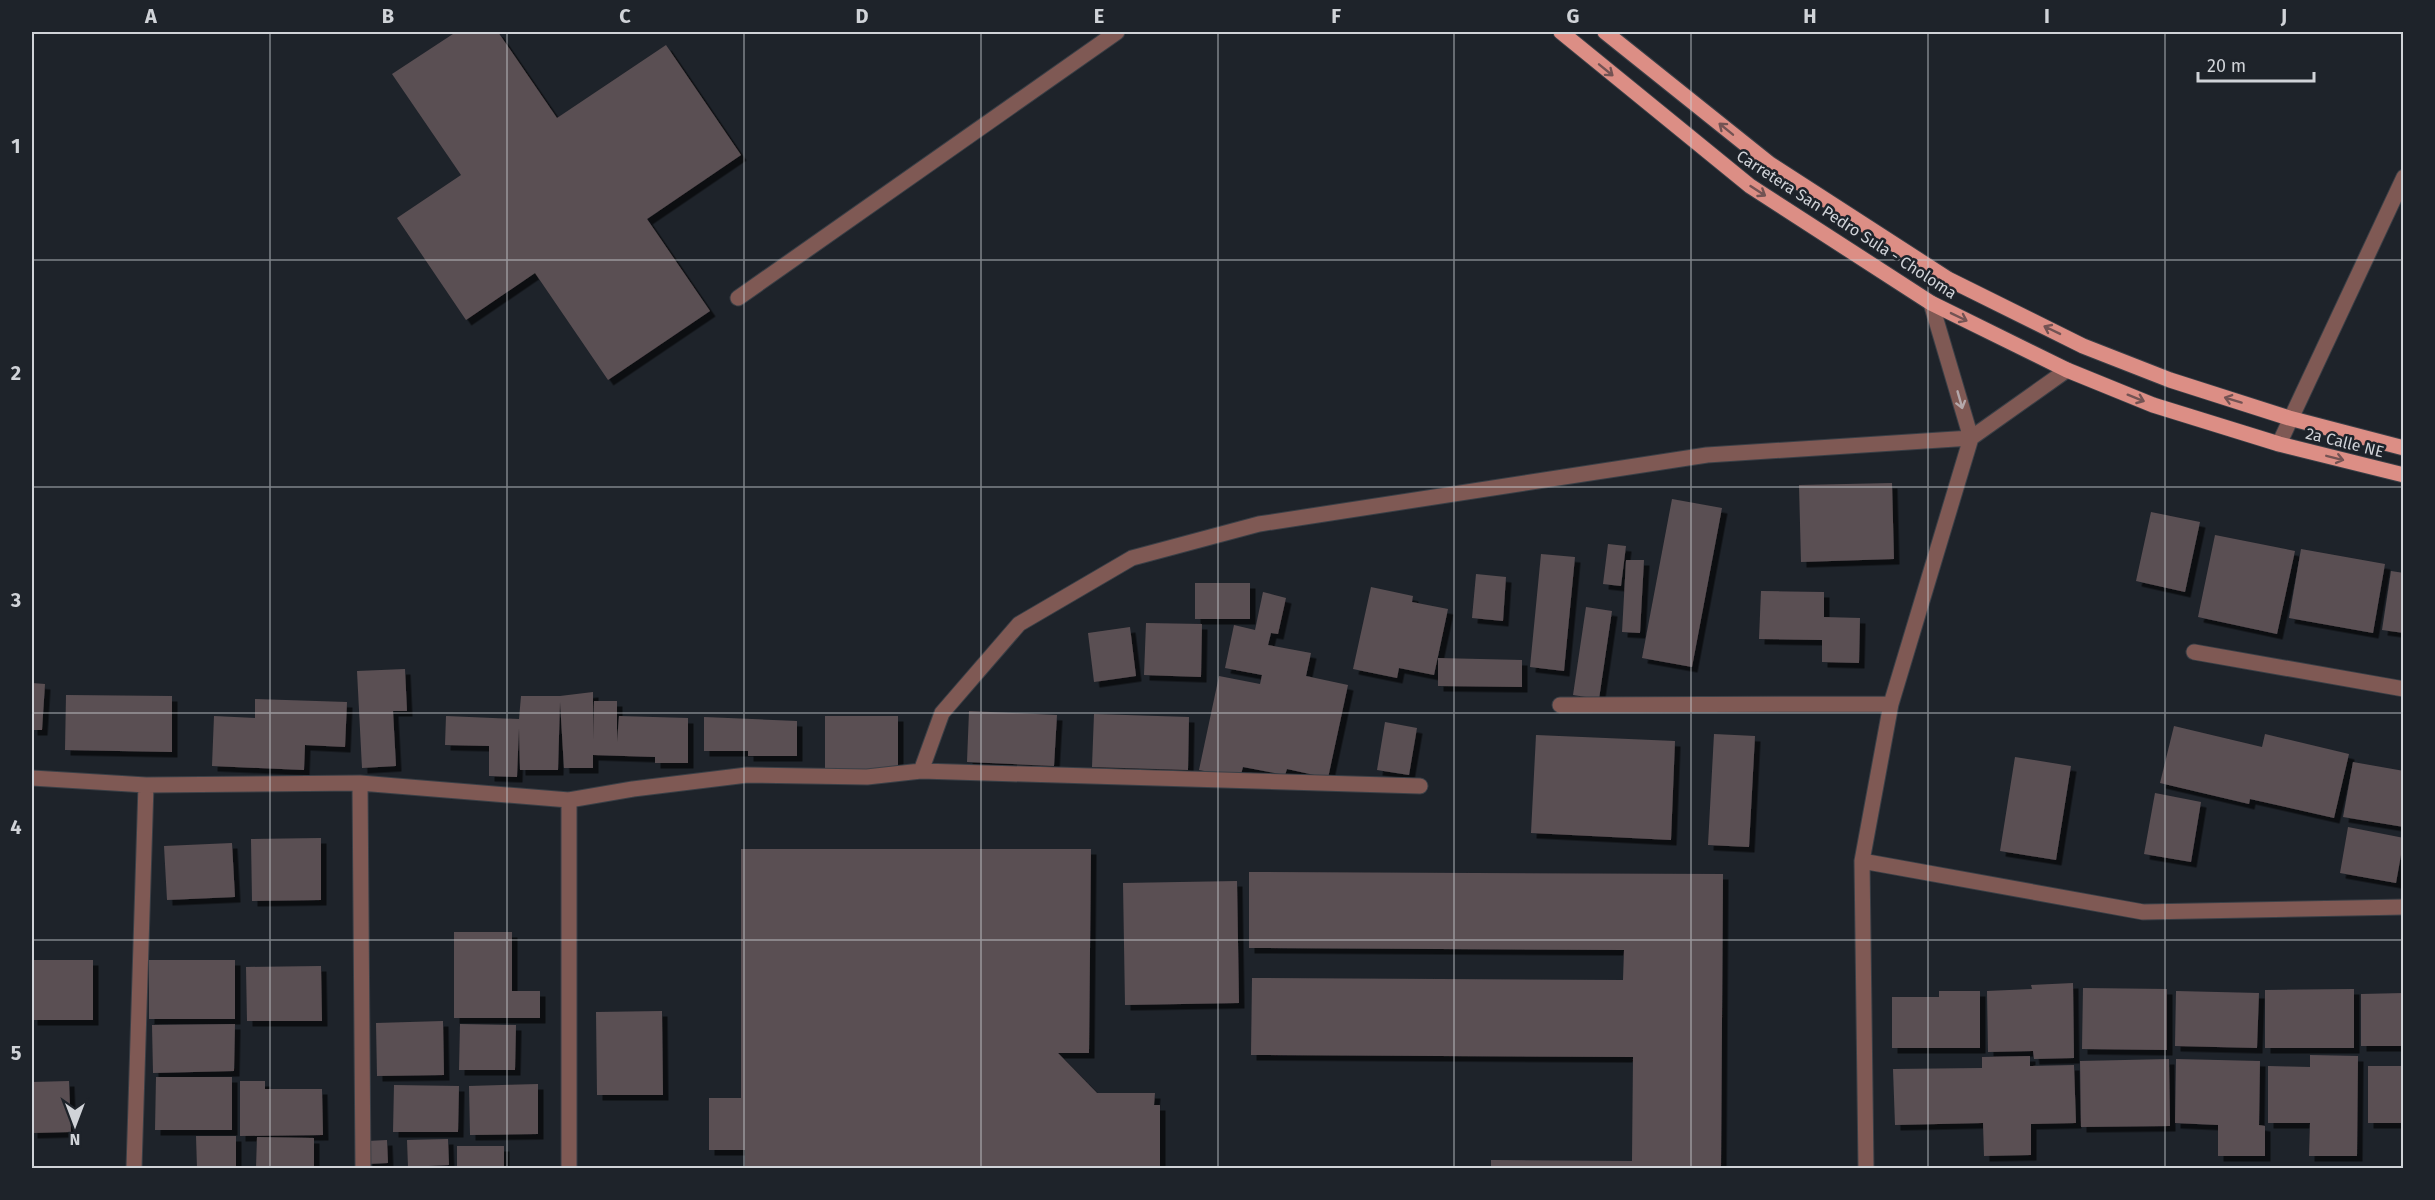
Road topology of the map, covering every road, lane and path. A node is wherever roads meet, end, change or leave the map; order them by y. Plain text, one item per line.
1 (1117, 32) edge
2 (1561, 32) edge
3 (1605, 32) edge
4 (2403, 177) edge
5 (738, 298) dead end
6 (1931, 303) junction
7 (2067, 370) junction
8 (2289, 418) junction
9 (1971, 438) junction
10 (2278, 444) junction
11 (2403, 447) edge
12 (2403, 475) edge
13 (2194, 652) dead end
14 (2403, 689) edge
15 (1892, 704) junction
16 (1560, 705) dead end
17 (921, 771) junction
18 (32, 778) edge
19 (360, 783) junction
20 (146, 785) junction
21 (1420, 786) dead end
22 (569, 800) junction
23 (1862, 861) junction
24 (2403, 907) edge
25 (134, 1168) edge
26 (363, 1168) edge
27 (569, 1168) edge
28 (1866, 1168) edge

1 - 5 street
2 -> 6 main road, Carretera San Pedro Sula - Choloma
8 -> 3 main road, Carretera San Pedro Sula - Choloma
4 - 8 street
6 -> 7 main road, Carretera San Pedro Sula - Choloma
6 -> 9 street
7 - 9 street
7 -> 10 main road, Carretera San Pedro Sula - Choloma
8 - 10 street
8 - 11 main road, 2a Calle NE
9 - 15 street
9 - 17 street
10 -> 12 main road, 2a Calle NE
13 - 14 street
15 - 16 street
15 - 23 street
17 - 21 street
17 - 22 street
18 - 20 street
19 - 20 street
19 - 22 street
19 - 26 street
20 - 25 street
22 - 27 street
23 - 24 street
23 - 28 street

